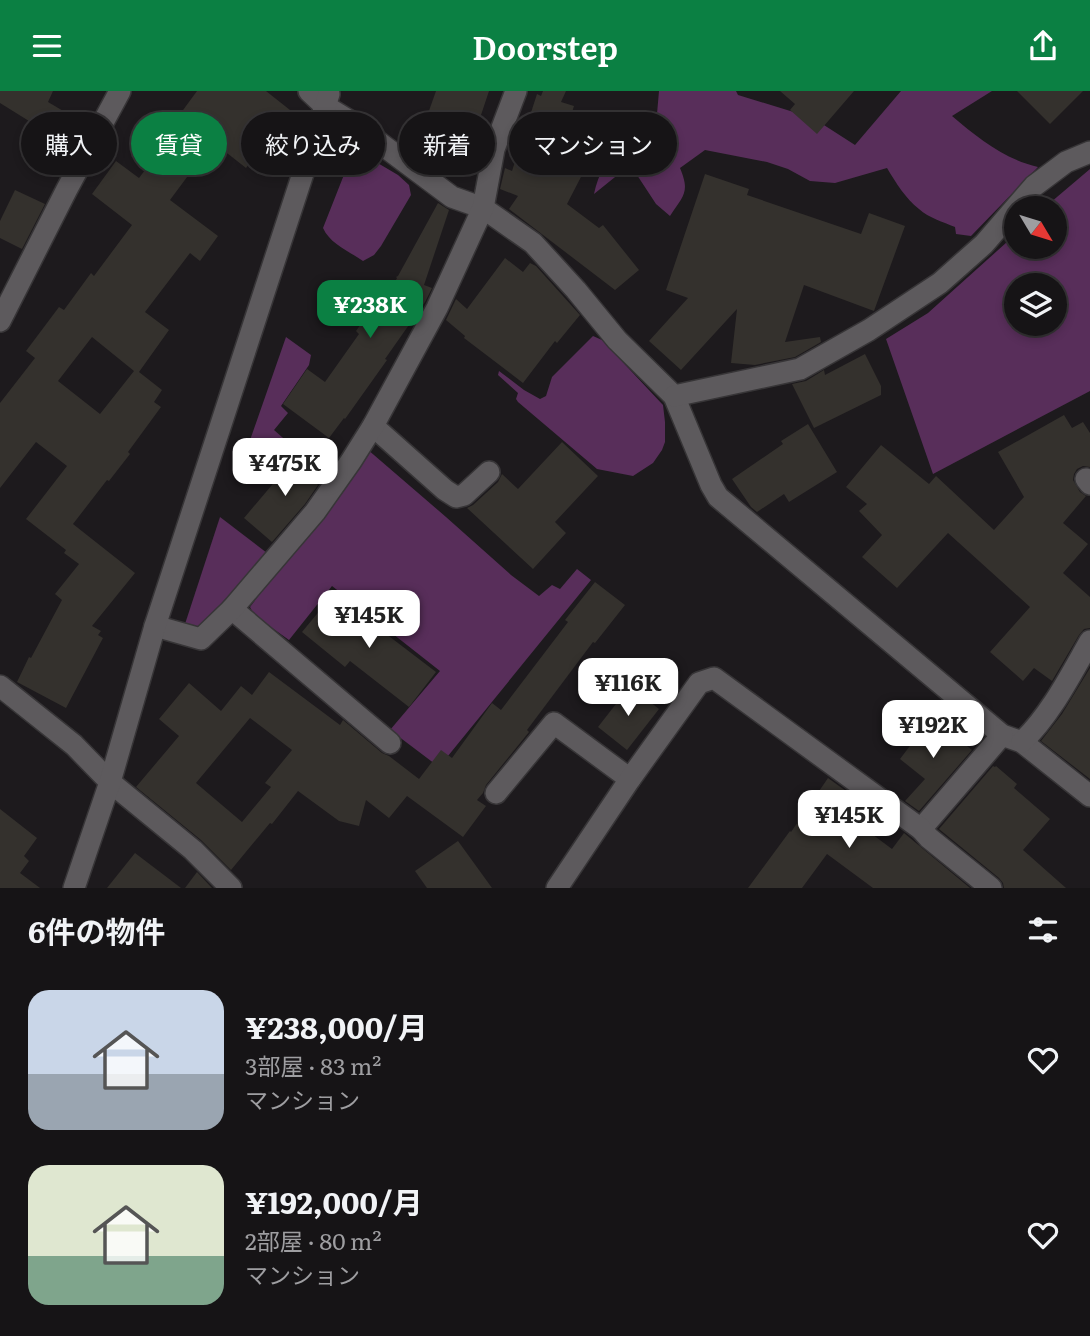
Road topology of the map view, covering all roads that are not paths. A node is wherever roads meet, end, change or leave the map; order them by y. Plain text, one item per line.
1 (120, 91) edge
2 (309, 91) edge
3 (516, 91) edge
4 (328, 98) edge
5 (1090, 152) edge
6 (483, 208) junction
7 (0, 321) edge
8 (674, 396) junction
9 (373, 426) junction
10 (489, 472) dead end
11 (232, 610) junction
12 (155, 626) junction
13 (1090, 641) edge
14 (0, 686) edge
15 (1012, 738) junction
16 (390, 743) dead end
17 (630, 779) junction
18 (110, 782) junction
19 (496, 793) dead end
20 (1090, 796) edge
21 (921, 829) junction
22 (74, 888) edge
23 (231, 888) edge
24 (557, 888) edge
25 (991, 888) edge

1 - 7 street
2 - 4 street
3 - 6 street
4 - 6 street
4 - 12 street
5 - 8 street
6 - 8 street
6 - 9 street
8 - 15 street
9 - 10 street
9 - 11 street
11 - 12 street
11 - 16 street
12 - 18 street
13 - 15 street
14 - 18 street
15 - 20 street
15 - 21 street
17 - 19 street
17 - 21 street
17 - 24 street
18 - 22 street
18 - 23 street
21 - 25 street

